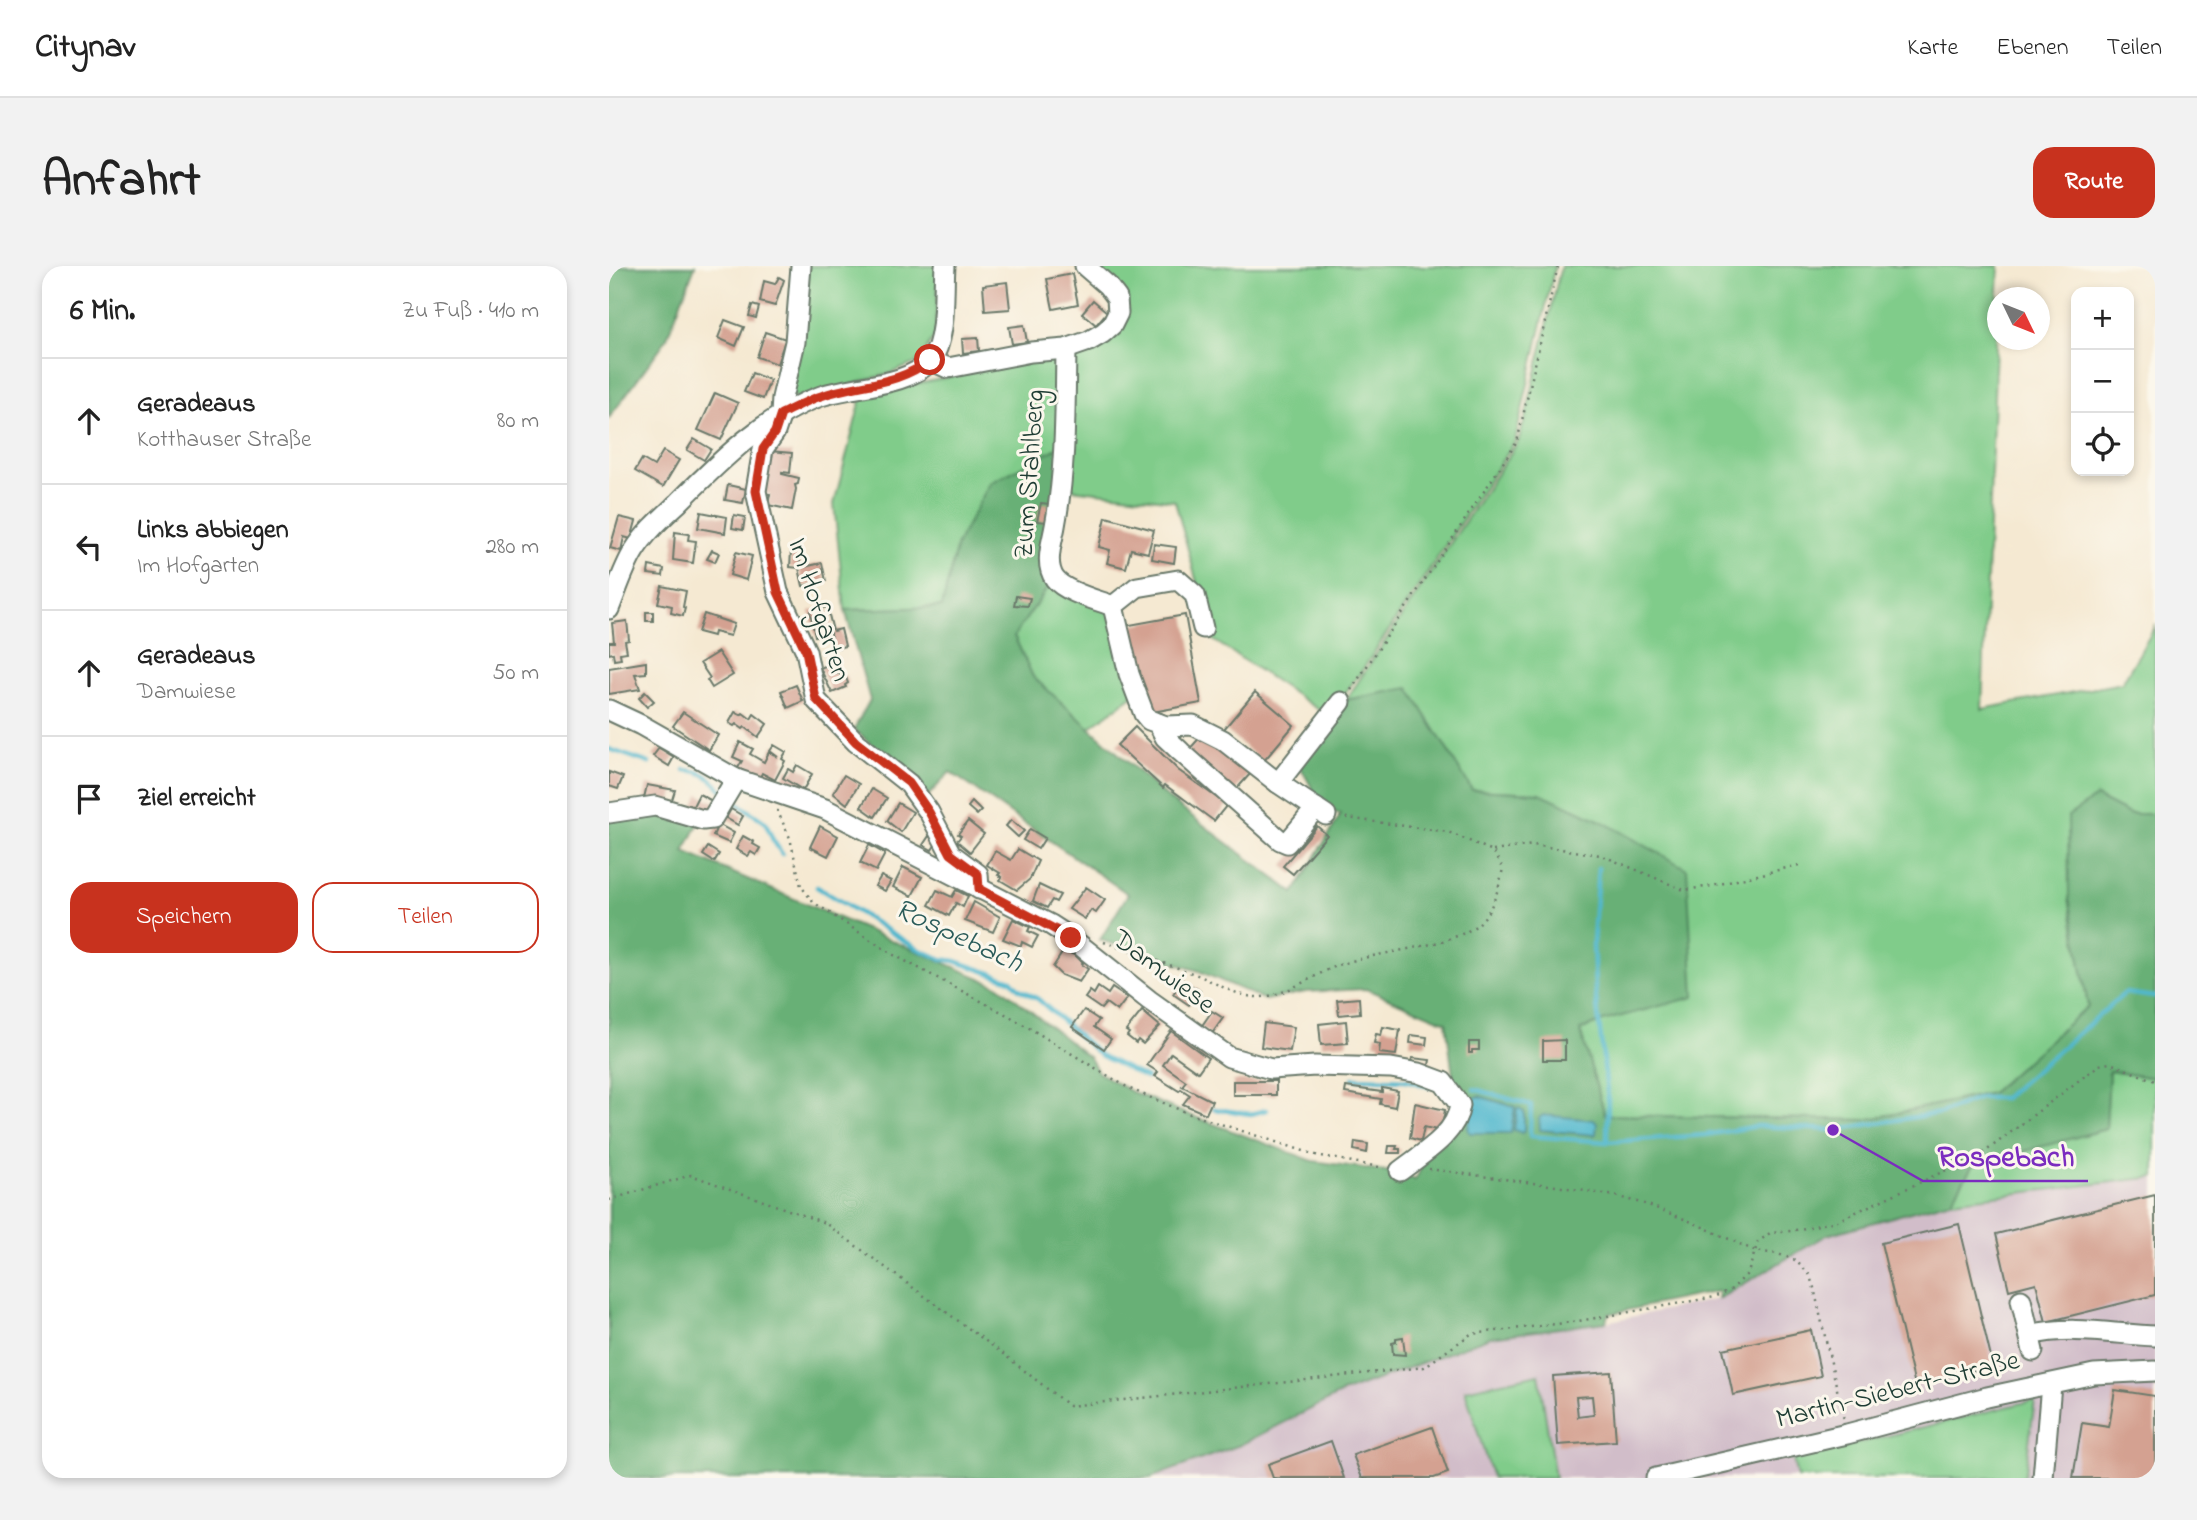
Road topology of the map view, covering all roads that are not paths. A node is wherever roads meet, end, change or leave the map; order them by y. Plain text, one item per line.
1 (801, 266) edge
2 (945, 266) edge
3 (1085, 266) edge
4 (1066, 349) junction
5 (930, 360) junction
6 (781, 414) junction
7 (1113, 606) junction
8 (609, 609) edge
9 (1203, 628) dead end
10 (1342, 702) road end
11 (609, 710) edge
12 (1158, 723) junction
13 (736, 779) junction
14 (1278, 783) junction
15 (609, 813) edge
16 (979, 889) junction
17 (1400, 1171) road end
18 (2021, 1300) dead end
19 (2155, 1336) edge
20 (2155, 1371) edge
21 (2051, 1384) junction
22 (1656, 1478) edge
23 (2043, 1478) edge

1 - 6 street, Im Hofgarten
2 - 5 street
3 - 4 street
4 - 5 street
4 - 7 street, Zum Stahlberg
5 - 6 street
6 - 8 street
6 - 16 street, Im Hofgarten
7 - 9 street
7 - 12 street
10 - 14 street
11 - 13 street, Damwiese
12 - 14 street
12 - 14 street
13 - 15 street
13 - 16 street, Damwiese
16 - 17 street, Damwiese
18 - 19 street
20 - 21 street, Martin-Siebert-Straße
21 - 22 street, Martin-Siebert-Straße
21 - 23 street

